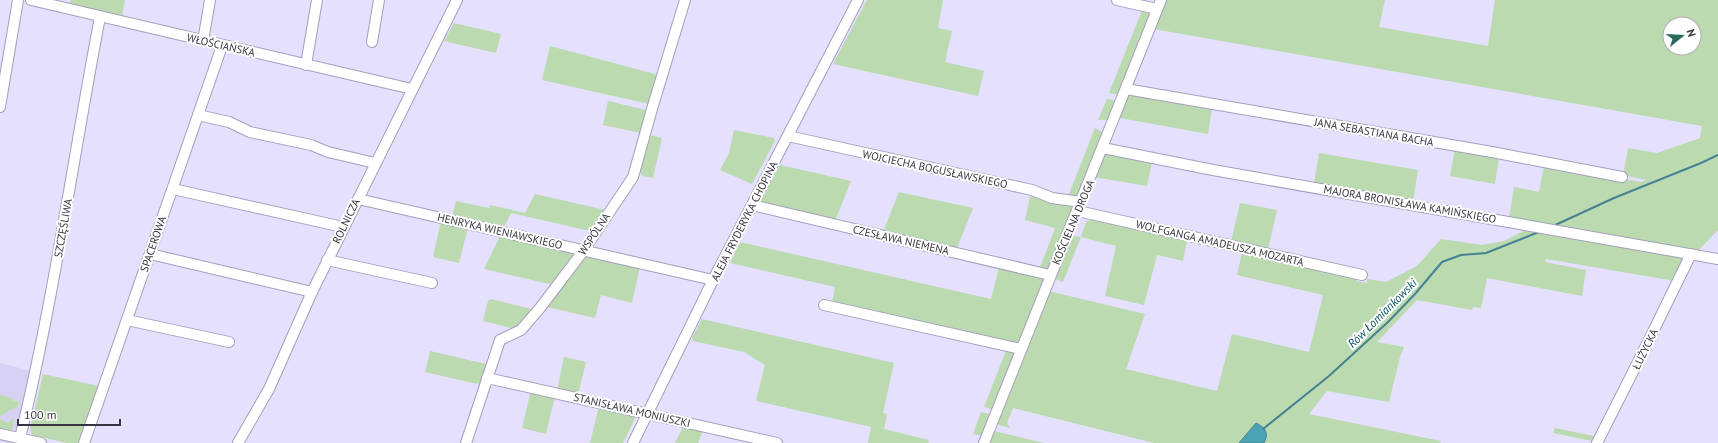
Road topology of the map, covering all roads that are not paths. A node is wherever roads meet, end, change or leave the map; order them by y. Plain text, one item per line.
1 (18, 0) edge
2 (31, 0) edge
3 (210, 0) edge
4 (317, 0) edge
5 (379, 0) edge
6 (457, 0) edge
7 (685, 0) edge
8 (858, 0) edge
9 (1117, 0) edge
10 (1159, 5) edge
11 (100, 17) junction
12 (203, 41) junction
13 (372, 42) dead end
14 (222, 46) junction
15 (306, 65) junction
16 (412, 89) junction
17 (1126, 89) junction
18 (0, 107) edge
19 (198, 115) junction
20 (788, 136) junction
21 (1103, 148) junction
22 (375, 163) junction
23 (1622, 177) dead end
24 (173, 189) junction
25 (358, 199) junction
26 (752, 205) junction
27 (1079, 206) junction
28 (343, 227) junction
29 (584, 250) junction
30 (150, 254) junction
31 (1691, 254) junction
32 (1718, 259) edge
33 (327, 260) junction
34 (1050, 275) junction
35 (1362, 275) dead end
36 (713, 280) junction
37 (432, 283) dead end
38 (312, 292) junction
39 (824, 305) dead end
40 (127, 320) junction
41 (229, 342) dead end
42 (1022, 349) junction
43 (487, 378) junction
44 (648, 414) junction
45 (0, 434) edge
46 (20, 438) junction
47 (41, 443) edge
48 (84, 443) edge
49 (238, 443) edge
50 (466, 443) edge
51 (633, 443) edge
52 (777, 443) edge
53 (984, 443) edge
54 (1597, 443) edge

1 - 18 street
2 - 11 street, WŁOŚCIAŃSKA
3 - 12 street
4 - 15 street
5 - 13 street
6 - 16 street, ROLNICZA
7 - 29 street, WSPÓLNA
8 - 20 street, ALEJA FRYDERYKA CHOPINA
9 - 10 street
10 - 17 street, KOŚCIELNA DROGA
11 - 12 street, WŁOŚCIAŃSKA
11 - 46 street, SZCZĘŚLIWA
12 - 14 street, WŁOŚCIAŃSKA
14 - 15 street, WŁOŚCIAŃSKA
14 - 19 street, SPACEROWA
15 - 16 street, WŁOŚCIAŃSKA
16 - 22 street, ROLNICZA
17 - 21 street, KOŚCIELNA DROGA
17 - 23 street, JANA SEBASTIANA BACHA
19 - 22 street
19 - 24 street, SPACEROWA
20 - 26 street, ALEJA FRYDERYKA CHOPINA
20 - 27 street, WOJCIECHA BOGUSŁAWSKIEGO
21 - 27 street, KOŚCIELNA DROGA
21 - 31 street, MAJORA BRONISŁAWA KAMIŃSKIEGO
22 - 25 street, ROLNICZA
24 - 28 street
24 - 30 street, SPACEROWA
25 - 28 street, ROLNICZA
25 - 29 street, HENRYKA WIENIAWSKIEGO
26 - 34 street, CZESŁAWA NIEMENA
26 - 36 street, ALEJA FRYDERYKA CHOPINA
27 - 34 street, KOŚCIELNA DROGA
27 - 35 street, WOLFGANGA AMADEUSZA MOZARTA
28 - 33 street, ROLNICZA
29 - 36 street, HENRYKA WIENIAWSKIEGO
29 - 43 street, WSPÓLNA
30 - 38 street
30 - 40 street, SPACEROWA
31 - 32 street, MAJORA BRONISŁAWA KAMIŃSKIEGO
31 - 54 street, ŁUŻYCKA
33 - 37 street
33 - 38 street, ROLNICZA
34 - 42 street, KOŚCIELNA DROGA
36 - 44 street, ALEJA FRYDERYKA CHOPINA
38 - 49 street, ROLNICZA
39 - 42 street
40 - 41 street
40 - 48 street, SPACEROWA
42 - 53 street, KOŚCIELNA DROGA
43 - 44 street, STANISŁAWA MONIUSZKI
43 - 50 street, WSPÓLNA
44 - 51 street, ALEJA FRYDERYKA CHOPINA
44 - 52 street, STANISŁAWA MONIUSZKI
45 - 46 street
46 - 47 street

